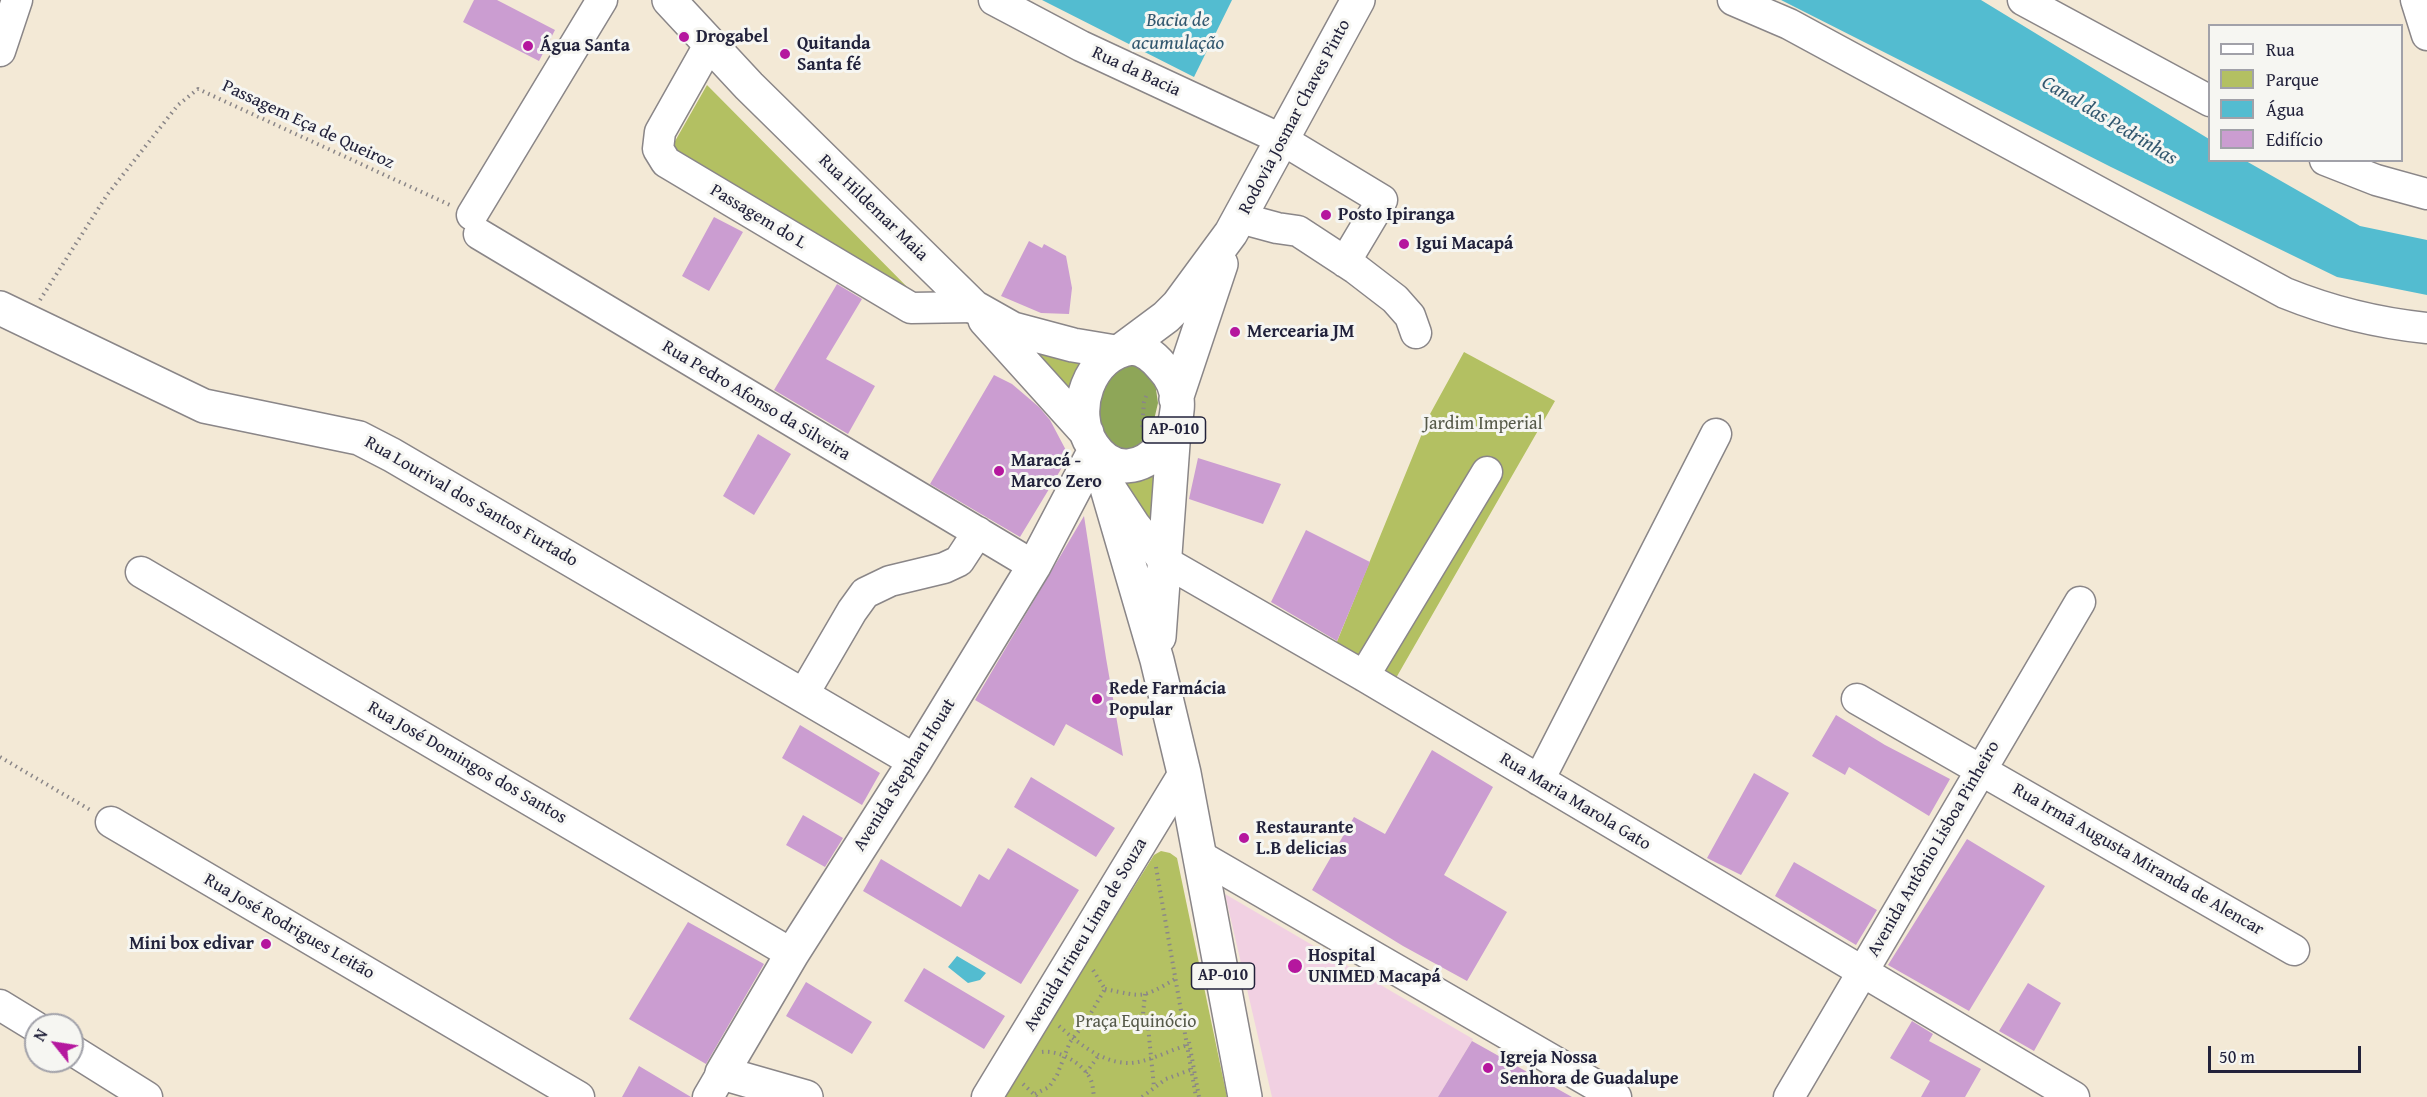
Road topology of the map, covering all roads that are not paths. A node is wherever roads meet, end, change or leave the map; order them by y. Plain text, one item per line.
1 (17, 0) edge
2 (602, 0) edge
3 (669, 0) edge
4 (994, 0) edge
5 (1358, 0) edge
6 (1733, 0) edge
7 (2023, 0) edge
8 (2416, 0) edge
9 (2427, 35) edge
10 (709, 45) junction
11 (0, 51) edge
12 (2208, 100) edge
13 (1281, 139) junction
14 (2330, 162) edge
15 (2427, 194) edge
16 (1236, 226) junction
17 (1345, 262) junction
18 (974, 307) junction
19 (14, 314) edge
20 (2427, 328) edge
21 (1416, 333) dead end
22 (1119, 351) junction
23 (1175, 414) junction
24 (1716, 434) dead end
25 (1097, 455) junction
26 (1487, 472) dead end
27 (978, 532) junction
28 (1164, 561) junction
29 (1034, 566) junction
30 (141, 572) dead end
31 (2080, 602) dead end
32 (1157, 660) junction
33 (1364, 676) junction
34 (803, 695) junction
35 (1857, 699) dead end
36 (915, 761) junction
37 (1981, 770) junction
38 (1184, 772) junction
39 (1539, 780) junction
40 (111, 822) road end
41 (1200, 856) junction
42 (2294, 950) dead end
43 (792, 954) junction
44 (1862, 972) junction
45 (0, 1005) edge
46 (24, 1020) edge
47 (84, 1058) edge
48 (715, 1085) edge
49 (147, 1097) edge
50 (579, 1097) edge
51 (806, 1097) edge
52 (987, 1097) edge
53 (1245, 1097) edge
54 (1616, 1097) edge
55 (1789, 1097) edge
56 (2074, 1097) edge

1 - 11 street
2 - 27 street, Rua Pedro Afonso da Silveira
3 - 10 main road, Rua Hildemar Maia
4 - 13 street, Rua da Bacia
5 - 13 main road, Rodovia Josmar Chaves Pinto / AP-010
6 - 20 street
7 - 12 street
8 - 9 street
10 - 18 main road, Rua Hildemar Maia
10 - 18 street, Passagem do L
13 - 16 main road, Rodovia Josmar Chaves Pinto / AP-010
13 - 17 street, Rua da Bacia
14 - 15 street
16 - 17 street
16 - 22 main road, Rodovia Josmar Chaves Pinto / AP-010
16 - 23 main road, Rodovia Josmar Chaves Pinto / AP-010
17 - 21 street
18 - 22 main road, Rua Hildemar Maia
18 - 25 main road
19 - 34 main road, Rua Lourival dos Santos Furtado
22 - 23 main road, AP-010
22 - 25 main road, AP-010
23 - 25 main road, AP-010
23 - 28 main road, Rodovia Josmar Chaves Pinto / AP-010
24 - 39 street
25 - 28 street, Rua Maria Marola Gato
25 - 29 main road, Avenida Stephan Houat
25 - 32 main road, Rodovia Josmar Chaves Pinto / AP-010
26 - 33 street
27 - 29 street, Rua Pedro Afonso da Silveira
27 - 34 street
28 - 32 main road, Rodovia Josmar Chaves Pinto / AP-010
28 - 33 street, Rua Maria Marola Gato
29 - 36 main road, Avenida Stephan Houat
30 - 43 street, Rua José Domingos dos Santos
31 - 37 street, Avenida Antônio Lisboa Pinheiro
32 - 38 main road, Rodovia Josmar Chaves Pinto / AP-010
33 - 39 street, Rua Maria Marola Gato
34 - 36 main road, Rua Lourival dos Santos Furtado
35 - 37 street, Rua Irmã Augusta Miranda de Alencar
36 - 43 main road, Avenida Stephan Houat
37 - 42 street, Rua Irmã Augusta Miranda de Alencar
37 - 44 street, Avenida Antônio Lisboa Pinheiro
38 - 41 main road, Rodovia Josmar Chaves Pinto / AP-010
38 - 52 street, Avenida Irineu Lima de Souza
39 - 44 street, Rua Maria Marola Gato
40 - 50 street, Rua José Rodrigues Leitão
41 - 53 main road, Rodovia Josmar Chaves Pinto / AP-010
41 - 54 street
43 - 48 main road, Avenida Stephan Houat
44 - 55 street, Avenida Antônio Lisboa Pinheiro
44 - 56 street, Rua Maria Marola Gato
45 - 46 street
47 - 49 street
48 - 51 main road

